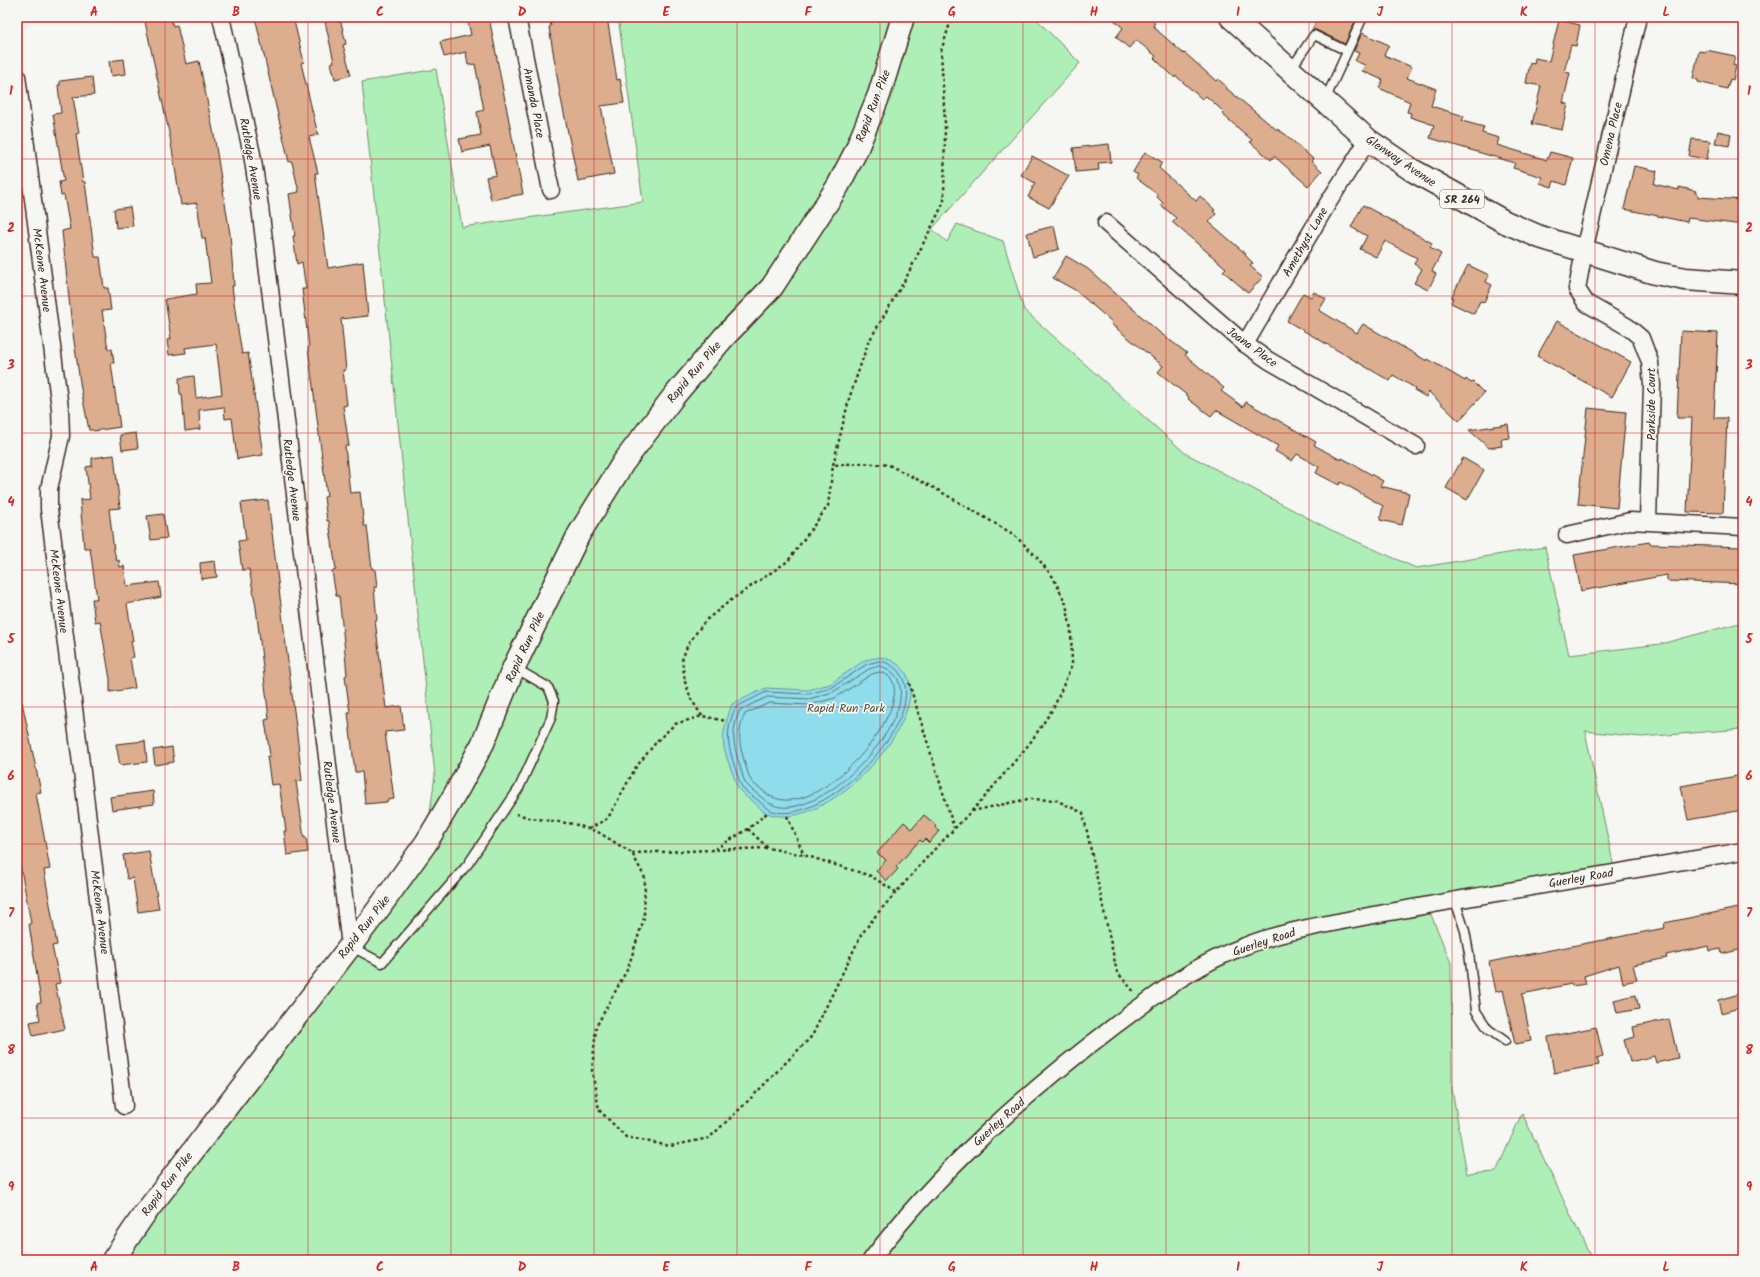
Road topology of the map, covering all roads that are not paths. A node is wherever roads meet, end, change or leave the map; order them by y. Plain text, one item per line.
1 (221, 17) edge
2 (517, 17) edge
3 (902, 17) edge
4 (1363, 17) edge
5 (1638, 17) edge
6 (1239, 22) edge
7 (1347, 51) junction
8 (1290, 70) junction
9 (17, 76) edge
10 (1324, 100) junction
11 (1368, 140) junction
12 (551, 190) dead end
13 (1106, 223) dead end
14 (1584, 251) junction
15 (1743, 283) edge
16 (1245, 344) junction
17 (1416, 446) dead end
18 (1648, 521) junction
19 (1743, 527) edge
20 (1567, 536) dead end
21 (514, 667) junction
22 (1743, 851) edge
23 (1455, 900) junction
24 (350, 946) junction
25 (1505, 1041) dead end
26 (124, 1106) dead end
27 (113, 1260) edge
28 (871, 1260) edge

1 - 24 street, Rutledge Avenue
2 - 12 street, Amanda Place
3 - 21 street, Rapid Run Pike
4 - 7 lane
5 - 14 street, Omena Place
6 - 8 street, Glenway Avenue / SR 264
7 - 8 lane
7 - 10 lane
8 - 10 street, Glenway Avenue / SR 264
9 - 26 street, McKeone Avenue
10 - 11 street, Glenway Avenue / SR 264
11 - 14 street, Glenway Avenue / SR 264
11 - 16 street, Amethyst Lane
13 - 16 street, Joana Place
14 - 15 street, Glenway Avenue / SR 264
14 - 18 street, Parkside Court
16 - 17 street, Joana Place
18 - 19 street
18 - 20 street
21 - 24 street, Rapid Run Pike
21 - 24 lane
22 - 23 street, Guerley Road
23 - 25 lane
23 - 28 street, Guerley Road
24 - 27 street, Rapid Run Pike

